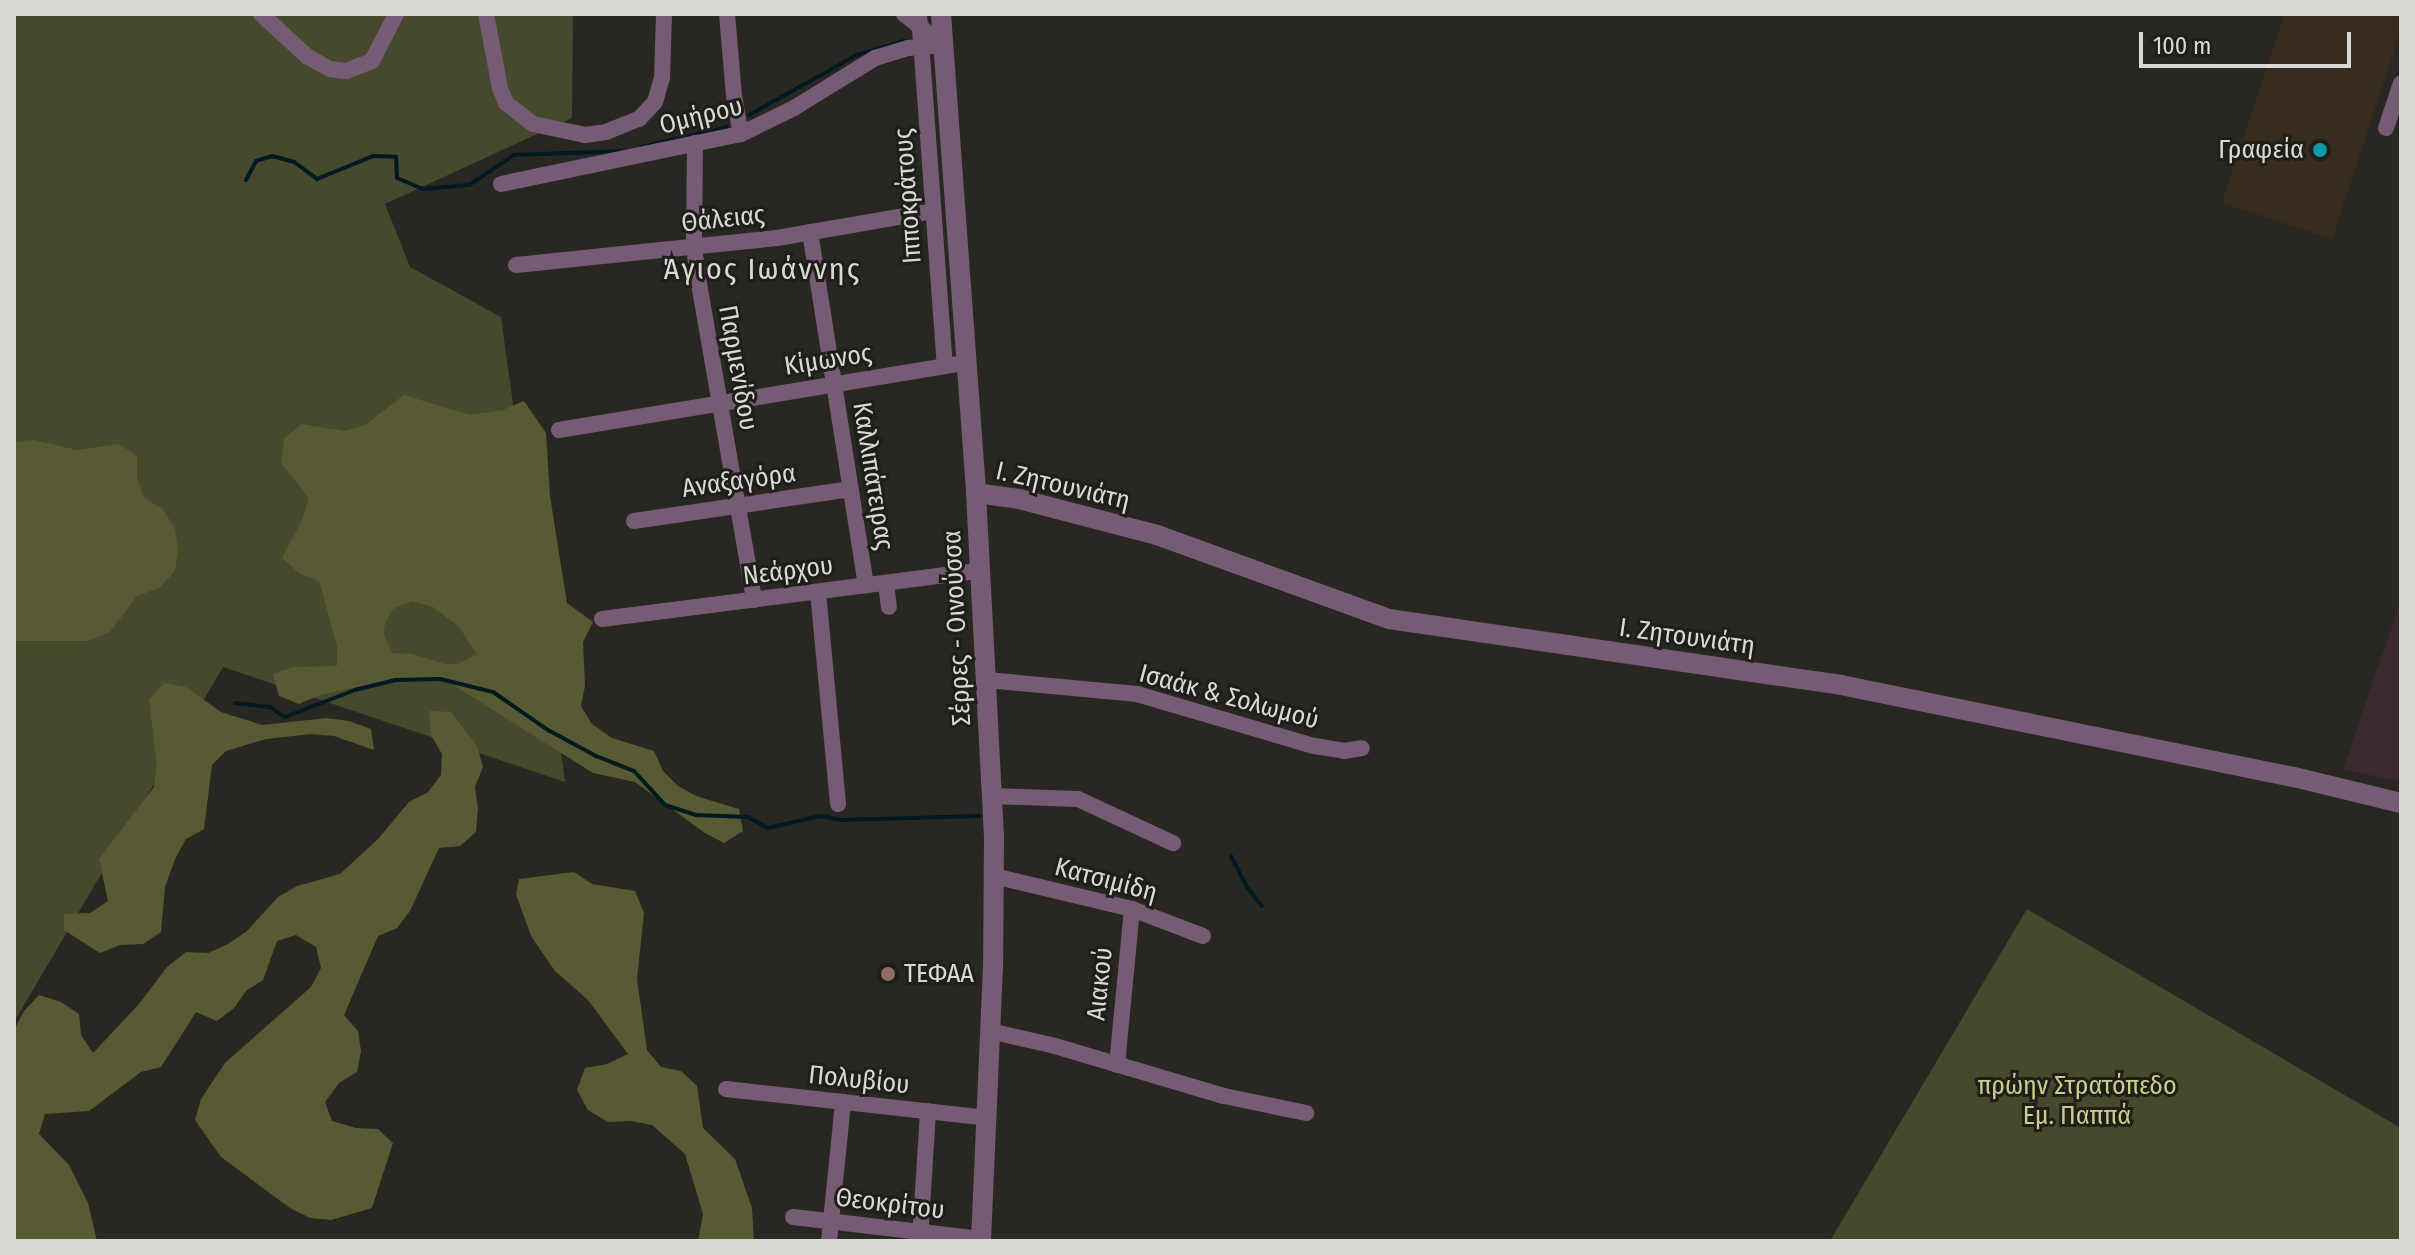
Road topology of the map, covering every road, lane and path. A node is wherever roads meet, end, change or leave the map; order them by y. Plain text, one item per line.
1 (261, 14) edge
2 (396, 14) edge
3 (486, 14) edge
4 (664, 14) edge
5 (727, 14) edge
6 (904, 14) edge
7 (941, 14) edge
8 (919, 19) edge
9 (943, 45) junction
10 (921, 47) junction
11 (2401, 83) edge
12 (2386, 128) dead end
13 (741, 134) junction
14 (695, 143) junction
15 (501, 184) dead end
16 (933, 211) junction
17 (810, 232) junction
18 (694, 246) junction
19 (516, 265) dead end
20 (955, 364) junction
21 (834, 384) junction
22 (720, 403) junction
23 (559, 430) dead end
24 (851, 489) junction
25 (976, 493) junction
26 (737, 506) junction
27 (634, 521) dead end
28 (979, 571) junction
29 (886, 583) junction
30 (866, 586) junction
31 (818, 592) junction
32 (754, 600) junction
33 (889, 607) dead end
34 (602, 619) dead end
35 (987, 680) junction
36 (1362, 748) dead end
37 (992, 796) junction
38 (2401, 803) edge
39 (838, 804) dead end
40 (1173, 843) dead end
41 (994, 876) junction
42 (1132, 909) junction
43 (1203, 936) dead end
44 (990, 1031) junction
45 (1117, 1065) junction
46 (726, 1089) dead end
47 (843, 1102) junction
48 (928, 1111) junction
49 (1306, 1113) dead end
50 (987, 1118) junction
51 (793, 1217) dead end
52 (831, 1222) junction
53 (920, 1236) edge
54 (981, 1240) edge
55 (829, 1241) edge

1 - 2 street
3 - 4 street
5 - 13 street
6 - 8 street
7 - 9 street, Σέρρες - Οινούσσα
8 - 9 street
8 - 10 street, Ιπποκράτους
9 - 10 street, Ομήρου
9 - 20 street, Σέρρες - Οινούσσα
10 - 13 street, Ομήρου
10 - 16 street, Ιπποκράτους
11 - 12 street
13 - 14 street, Ομήρου
14 - 15 street, Ομήρου
14 - 18 street, Παρμενίδου
16 - 17 street, Θάλειας
16 - 20 street, Ιπποκράτους
17 - 18 street, Θάλειας
17 - 21 street, Καλλιπάτειρας
18 - 19 street, Θάλειας
18 - 22 street, Παρμενίδου
20 - 21 street, Κίμωνος
20 - 25 street, Σέρρες - Οινούσσα
21 - 22 street, Κίμωνος
21 - 24 street, Καλλιπάτειρας
22 - 23 street, Κίμωνος
22 - 26 street, Παρμενίδου
24 - 26 street, Αναξαγόρα
24 - 30 street, Καλλιπάτειρας
25 - 28 street, Σέρρες - Οινούσσα
25 - 38 street, Ι. Ζητουνιάτη
26 - 27 street, Αναξαγόρα
26 - 32 street, Παρμενίδου
28 - 29 street, Νεάρχου
28 - 35 street, Σέρρες - Οινούσσα
29 - 30 street, Νεάρχου
29 - 33 street
30 - 31 street, Νεάρχου
31 - 32 street, Νεάρχου
31 - 39 street
32 - 34 street, Νεάρχου
35 - 36 street, Ισαάκ & Σολωμού
35 - 37 street, Σέρρες - Οινούσσα
37 - 40 street
37 - 41 street, Σέρρες - Οινούσσα
41 - 42 street, Κατσιμίδη
41 - 44 street, Σέρρες - Οινούσσα
42 - 43 street, Κατσιμίδη
42 - 45 street, Αιακού
44 - 45 street
44 - 50 street, Σέρρες - Οινούσσα
45 - 49 street
46 - 47 street, Πολυβίου
47 - 48 street, Πολυβίου
47 - 52 street
48 - 50 street, Πολυβίου
48 - 53 street
50 - 54 street, Σέρρες - Οινούσσα
51 - 52 street, Θεοκρίτου
52 - 53 street, Θεοκρίτου
52 - 55 street
53 - 54 street, Θεοκρίτου

